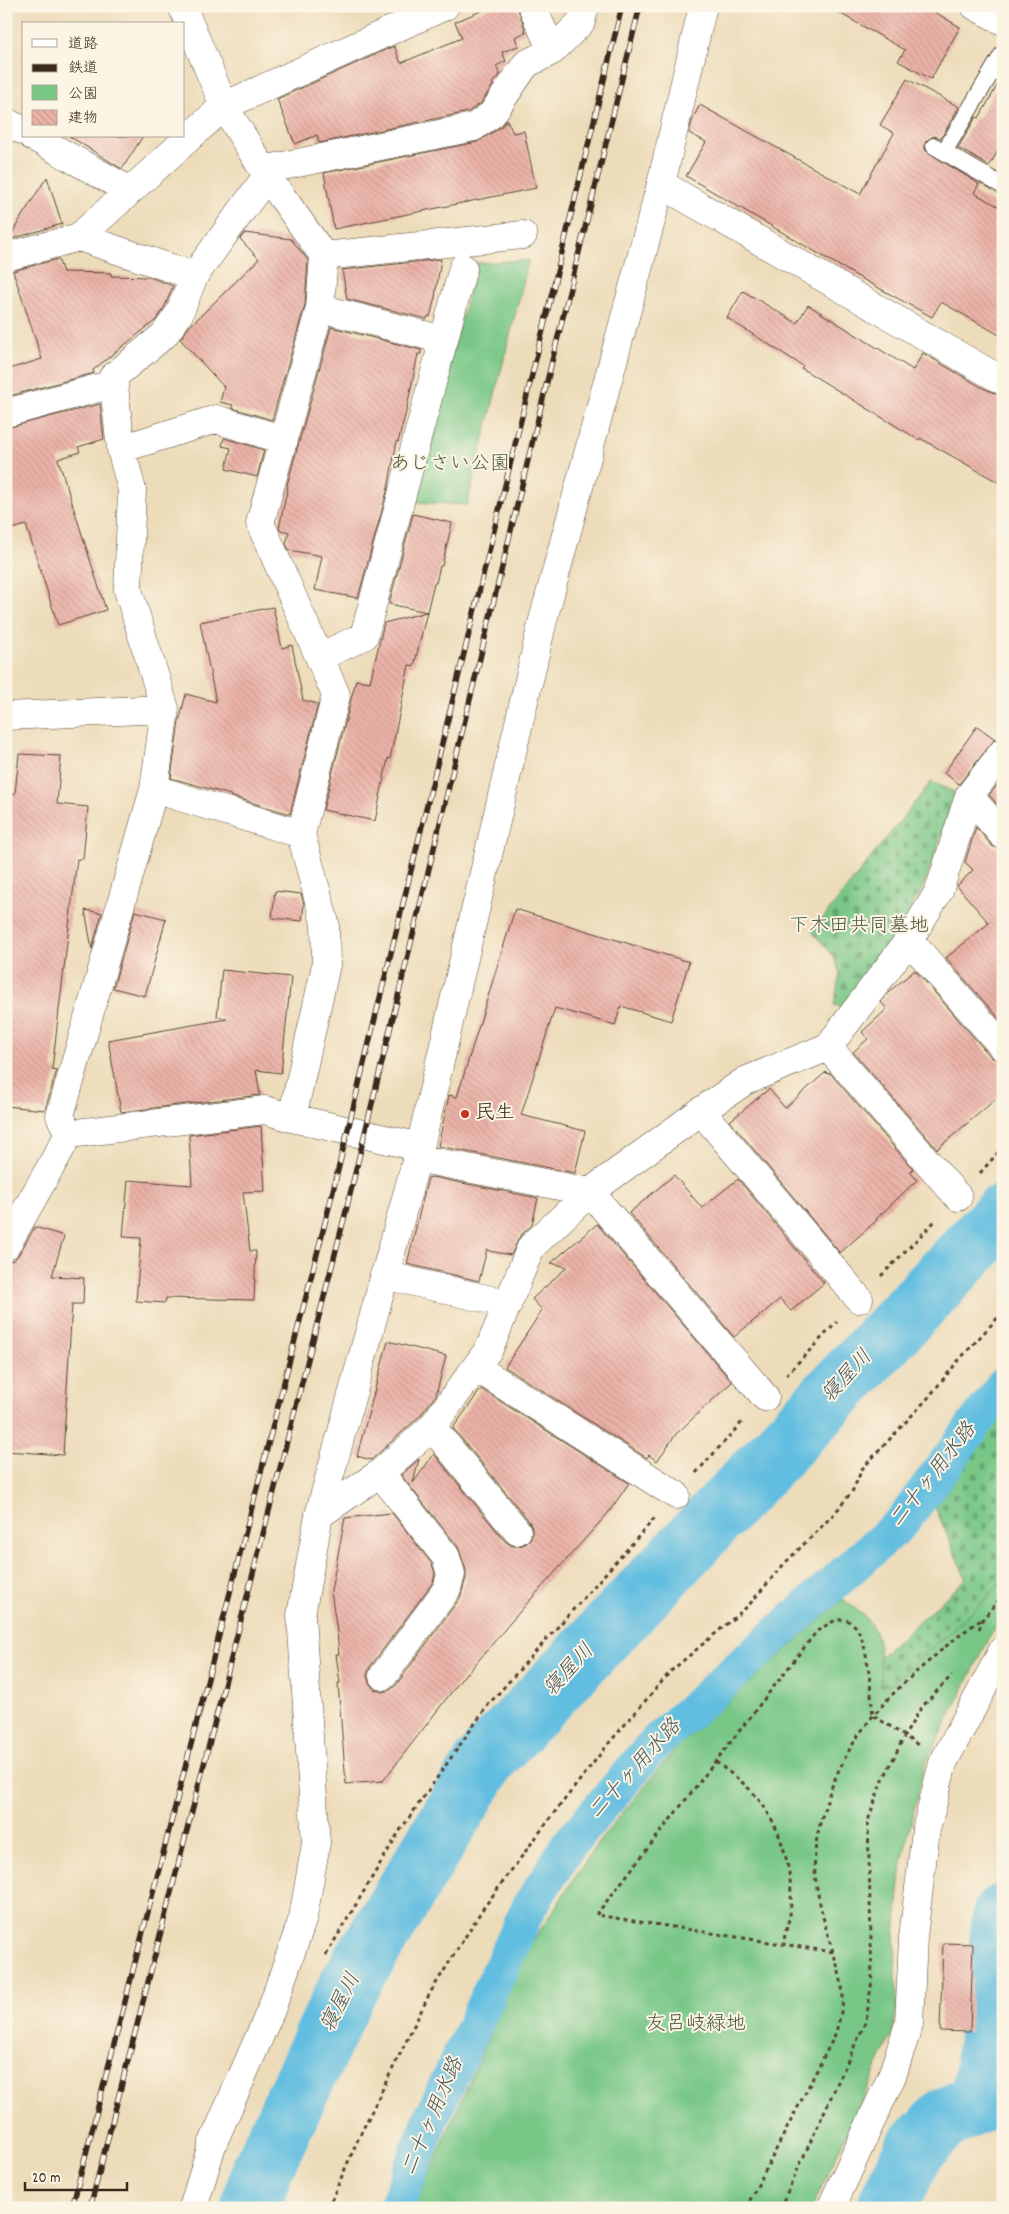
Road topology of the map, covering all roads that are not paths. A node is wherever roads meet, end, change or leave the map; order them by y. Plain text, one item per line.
1 (182, 6) edge
2 (445, 6) edge
3 (532, 6) edge
4 (585, 6) edge
5 (703, 6) edge
6 (975, 6) edge
7 (1003, 21) edge
8 (552, 51) junction
9 (1003, 53) edge
10 (224, 106) junction
11 (6, 122) edge
12 (22, 131) edge
13 (36, 138) edge
14 (265, 173) junction
15 (661, 184) junction
16 (1003, 186) edge
17 (130, 191) junction
18 (523, 235) dead end
19 (79, 237) junction
20 (324, 256) junction
21 (6, 257) edge
22 (463, 268) dead end
23 (194, 276) junction
24 (320, 308) junction
25 (444, 340) junction
26 (1003, 381) edge
27 (114, 384) junction
28 (6, 413) edge
29 (284, 440) junction
30 (120, 449) junction
31 (320, 657) junction
32 (165, 709) junction
33 (6, 716) edge
34 (1003, 752) edge
35 (154, 789) junction
36 (969, 796) junction
37 (301, 834) junction
38 (1003, 835) edge
39 (909, 940) junction
40 (828, 1047) junction
41 (1003, 1047) edge
42 (701, 1111) junction
43 (292, 1118) junction
44 (69, 1134) junction
45 (418, 1153) junction
46 (590, 1192) junction
47 (958, 1197) road end
48 (6, 1246) edge
49 (384, 1275) junction
50 (859, 1299) road end
51 (508, 1304) junction
52 (477, 1368) junction
53 (765, 1397) road end
54 (432, 1427) junction
55 (380, 1473) junction
56 (676, 1495) road end
57 (319, 1515) junction
58 (517, 1531) dead end
59 (1003, 1650) edge
60 (383, 1676) dead end
61 (193, 2208) edge
62 (831, 2208) edge

1 - 10 street
2 - 10 street
3 - 8 street
4 - 8 street
5 - 15 street
6 - 7 street
8 - 14 street
9 - 16 lane
10 - 14 street
10 - 17 street
11 - 12 street
13 - 17 street
14 - 20 street
14 - 23 street
15 - 26 street
15 - 45 street
17 - 19 street
18 - 20 street
19 - 21 street
19 - 23 street
20 - 24 street
22 - 25 street
23 - 27 street
24 - 25 street
24 - 29 street
25 - 31 street
27 - 28 street
27 - 30 street
29 - 30 street
29 - 31 street
30 - 32 street
31 - 37 street
32 - 33 street
32 - 35 street
34 - 36 street
35 - 37 street
35 - 44 street
36 - 38 street
36 - 39 street
37 - 43 street
39 - 40 street
39 - 41 street
40 - 42 street
40 - 47 street
42 - 46 street
42 - 50 street
43 - 44 street
43 - 45 street
44 - 48 street
45 - 46 street
45 - 49 street
46 - 51 street
46 - 53 street
49 - 51 street
49 - 57 street
51 - 52 street
52 - 54 street
52 - 56 street
54 - 55 street
54 - 58 street
55 - 57 street
55 - 60 street
57 - 61 street
59 - 62 street

